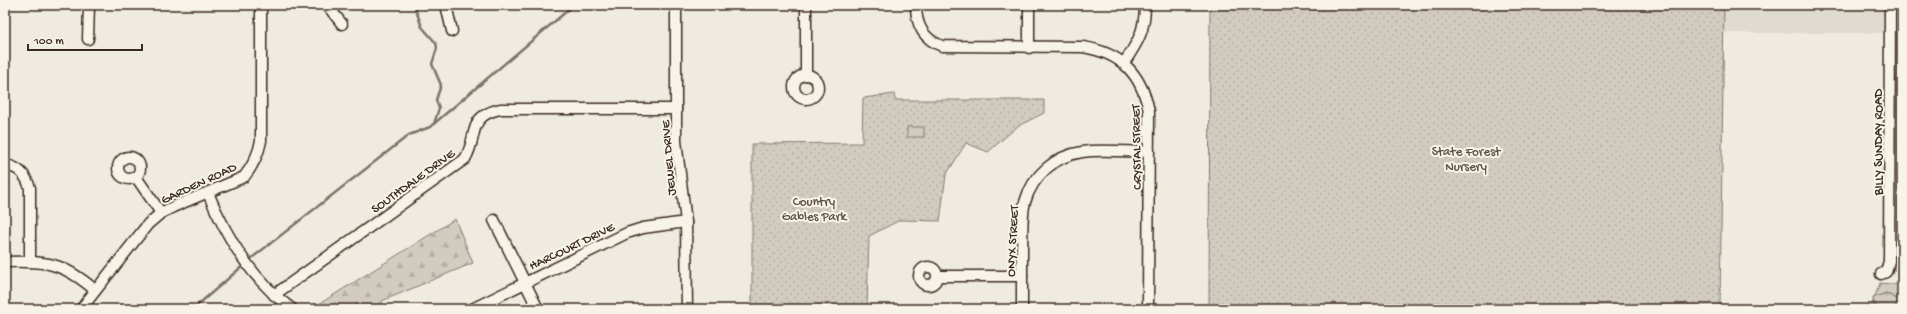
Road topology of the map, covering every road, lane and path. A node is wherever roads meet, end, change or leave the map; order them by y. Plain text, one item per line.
1 (89, 5) edge
2 (261, 5) edge
3 (327, 5) edge
4 (446, 5) edge
5 (676, 5) edge
6 (806, 5) edge
7 (916, 5) edge
8 (1029, 5) edge
9 (1145, 5) edge
10 (1890, 5) edge
11 (342, 24) dead end
12 (452, 31) dead end
13 (88, 39) dead end
14 (1029, 48) junction
15 (1124, 62) junction
16 (806, 75) dead end
17 (676, 109) junction
18 (1149, 152) junction
19 (5, 166) edge
20 (136, 177) dead end
21 (208, 193) junction
22 (161, 213) junction
23 (494, 220) dead end
24 (686, 222) junction
25 (5, 262) edge
26 (30, 262) junction
27 (1881, 274) dead end
28 (938, 276) dead end
29 (1022, 276) junction
30 (525, 282) junction
31 (95, 290) junction
32 (274, 295) junction
33 (81, 309) edge
34 (292, 309) edge
35 (472, 309) edge
36 (538, 309) edge
37 (687, 309) edge
38 (1022, 309) edge
39 (1148, 309) edge

1 - 13 street
2 - 21 street, GARDEN ROAD
3 - 11 street
4 - 12 street
5 - 17 street, JEWEL DRIVE
6 - 16 street
7 - 14 street, CRYSTAL STREET
8 - 14 street
9 - 15 street
10 - 27 street, BILLY SUNDAY ROAD
14 - 15 street, CRYSTAL STREET
15 - 18 street, CRYSTAL STREET
17 - 24 street, JEWEL DRIVE
17 - 32 street, SOUTHDALE DRIVE
18 - 29 street, ONYX STREET
18 - 39 street, CRYSTAL STREET
19 - 26 street
20 - 22 street
21 - 22 street, GARDEN ROAD
21 - 32 street
22 - 31 street, GARDEN ROAD
23 - 30 street
24 - 30 street, HARCOURT DRIVE
24 - 37 street, JEWEL DRIVE
25 - 26 street
26 - 31 street
28 - 29 street
29 - 38 street, ONYX STREET
30 - 35 street, HARCOURT DRIVE
30 - 36 street
31 - 33 street, GARDEN ROAD
32 - 34 street

